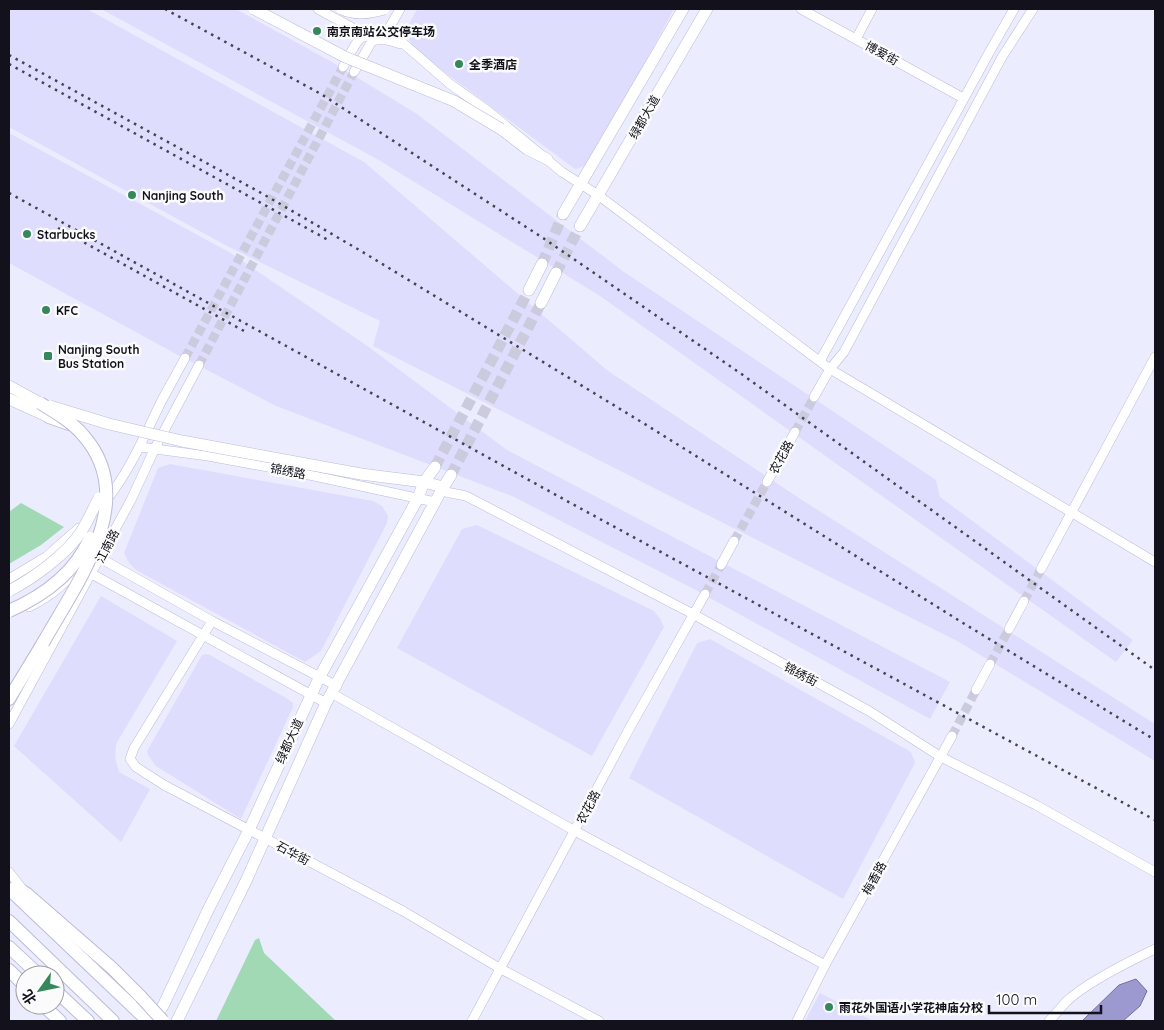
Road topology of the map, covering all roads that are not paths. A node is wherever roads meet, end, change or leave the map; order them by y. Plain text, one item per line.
1 (254, 9) edge
2 (318, 9) edge
3 (342, 9) edge
4 (361, 9) edge
5 (384, 9) edge
6 (400, 9) edge
7 (683, 9) edge
8 (707, 9) edge
9 (801, 9) edge
10 (872, 9) edge
11 (1014, 9) edge
12 (1032, 9) edge
13 (351, 27) junction
14 (360, 36) junction
15 (387, 36) junction
16 (856, 39) junction
17 (372, 41) junction
18 (343, 67) tunnel mouth
19 (354, 72) tunnel mouth
20 (963, 98) junction
21 (547, 159) junction
22 (580, 185) junction
23 (598, 195) junction
24 (563, 214) tunnel mouth
25 (580, 226) tunnel mouth
26 (542, 264) tunnel mouth
27 (556, 273) tunnel mouth
28 (529, 290) tunnel mouth
29 (541, 303) tunnel mouth
30 (1155, 357) edge
31 (185, 358) tunnel mouth
32 (820, 362) junction
33 (199, 365) tunnel mouth
34 (830, 369) junction
35 (9, 386) edge
36 (814, 397) tunnel mouth
37 (9, 399) edge
38 (40, 403) junction
39 (49, 417) junction
40 (71, 424) junction
41 (795, 432) tunnel mouth
42 (140, 447) junction
43 (155, 448) junction
44 (96, 453) junction
45 (436, 467) tunnel mouth
46 (451, 474) tunnel mouth
47 (424, 482) junction
48 (767, 482) tunnel mouth
49 (442, 489) junction
50 (99, 492) junction
51 (418, 498) junction
52 (131, 500) junction
53 (435, 502) junction
54 (1071, 511) junction
55 (734, 541) tunnel mouth
56 (100, 558) junction
57 (1155, 562) edge
58 (721, 565) tunnel mouth
59 (1041, 569) tunnel mouth
60 (92, 574) junction
61 (9, 579) edge
62 (9, 591) edge
63 (705, 594) tunnel mouth
64 (1024, 601) tunnel mouth
65 (9, 611) edge
66 (693, 614) junction
67 (9, 616) edge
68 (212, 621) junction
69 (1009, 629) tunnel mouth
70 (203, 636) junction
71 (990, 664) tunnel mouth
72 (319, 678) junction
73 (976, 690) tunnel mouth
74 (311, 694) junction
75 (332, 694) junction
76 (9, 699) edge
77 (9, 724) edge
78 (952, 736) tunnel mouth
79 (941, 757) junction
80 (249, 830) junction
81 (575, 830) junction
82 (265, 838) junction
83 (9, 872) edge
84 (1155, 872) edge
85 (9, 881) edge
86 (9, 889) edge
87 (27, 894) junction
88 (9, 921) edge
89 (9, 947) edge
90 (1155, 949) edge
91 (28, 965) edge
92 (825, 965) junction
93 (500, 969) junction
94 (65, 999) edge
95 (88, 1021) edge
96 (113, 1021) edge
97 (148, 1021) edge
98 (154, 1021) edge
99 (163, 1021) edge
100 (177, 1021) edge
101 (472, 1021) edge
102 (599, 1021) edge
103 (797, 1021) edge
104 (1049, 1021) edge

1 - 21 main road, bridge
2 - 13 street
3 - 5 main road, bridge
4 - 13 street
6 - 15 street
7 - 22 main road, 绿都大道
8 - 23 main road, 绿都大道
9 - 16 street, 博爱街
10 - 16 street
11 - 20 street
12 - 34 street
13 - 14 street
14 - 15 street
14 - 17 street
14 - 18 street
15 - 17 street
15 - 21 street
16 - 20 street, 博爱街
17 - 19 street
20 - 32 street
21 - 22 street
22 - 23 street
22 - 24 main road, 绿都大道
23 - 25 main road, 绿都大道
23 - 32 street
26 - 28 main road
27 - 29 main road
30 - 54 street
31 - 42 street
32 - 34 street
33 - 43 street, 江南路
34 - 36 street
34 - 54 street
35 - 38 main road
37 - 39 main road
38 - 40 highway, bridge
38 - 47 main road, bridge
39 - 40 highway, bridge
39 - 50 highway
40 - 44 highway, bridge
41 - 48 street, 农花路
42 - 43 street, 锦绣路
42 - 61 street
43 - 51 street, 锦绣路
43 - 52 street, 江南路
44 - 50 highway, bridge
44 - 76 highway, bridge
45 - 47 main road, 绿都大道
46 - 49 main road, 绿都大道
47 - 49 main road
47 - 51 main road, 绿都大道
49 - 53 main road, 绿都大道
49 - 66 street, 锦绣街
50 - 62 main road, bridge
50 - 65 highway, bridge
51 - 53 street, 锦绣路
51 - 72 main road, 绿都大道
52 - 56 street, 江南路
52 - 67 street
53 - 75 main road, 绿都大道
54 - 57 street
54 - 59 street
55 - 58 street
56 - 60 street, 江南路
56 - 68 street
60 - 70 street
60 - 77 street, 江南路
63 - 66 street, 农花路
64 - 69 street
66 - 79 street, 锦绣街
66 - 81 street, 农花路
68 - 70 street, 石华街
68 - 72 street
70 - 74 street
70 - 80 street, 石华街
71 - 73 street
72 - 74 main road, 绿都大道
72 - 75 street
74 - 75 street
74 - 80 main road, 绿都大道
75 - 81 street
75 - 82 main road, 绿都大道
78 - 79 street, 梅香路
79 - 84 street, 锦绣街
79 - 92 street, 梅香路
80 - 82 street, 石华街
80 - 98 main road, 绿都大道
81 - 92 street
81 - 93 street, 农花路
82 - 93 street, 石华街
82 - 100 main road, 绿都大道
83 - 87 street
85 - 87 highway
86 - 97 highway
87 - 99 highway, bridge
88 - 96 highway
89 - 91 highway
90 - 104 street
92 - 103 street, 梅香路
93 - 101 street, 农花路
93 - 102 street, 石华街
94 - 95 highway

